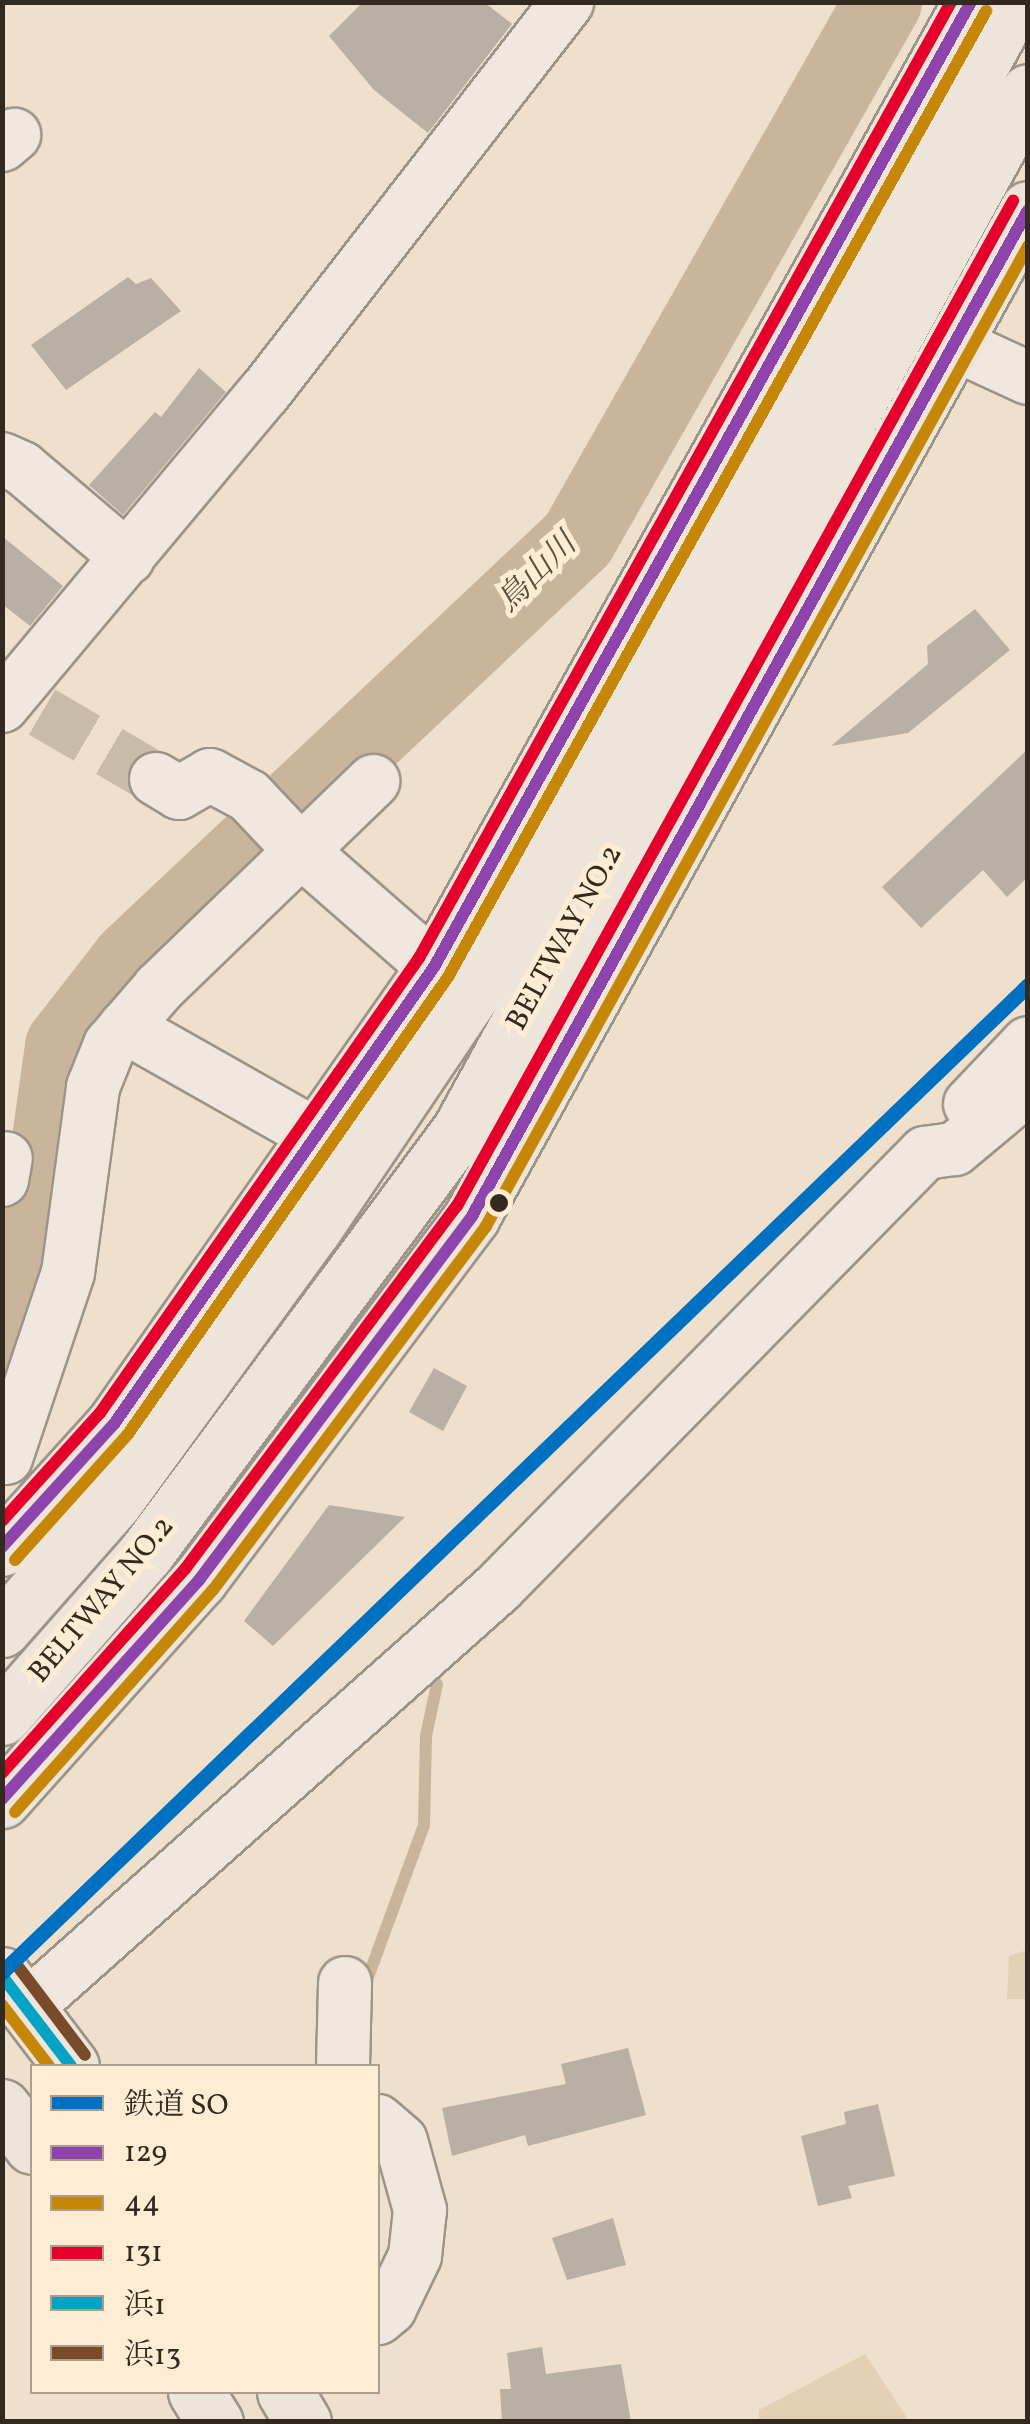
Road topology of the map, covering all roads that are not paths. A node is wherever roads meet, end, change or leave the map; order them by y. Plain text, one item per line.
1 (567, 2) edge
2 (971, 2) edge
3 (1015, 2) edge
4 (1028, 92) edge
5 (1028, 208) edge
6 (954, 344) junction
7 (1028, 378) edge
8 (2, 459) edge
9 (128, 558) junction
10 (15, 700) edge
11 (156, 779) tunnel mouth
12 (373, 781) dead end
13 (300, 849) junction
14 (434, 966) junction
15 (125, 1027) junction
16 (1028, 1043) edge
17 (1028, 1088) edge
18 (316, 1135) junction
19 (925, 1153) junction
20 (4, 1456) edge
21 (50, 1493) junction
22 (2, 1548) edge
23 (2, 1629) edge
24 (2, 1717) edge
25 (2, 1800) edge
26 (345, 1983) dead end
27 (15, 1991) edge
28 (70, 2064) edge
29 (343, 2064) edge
30 (2, 2107) edge
31 (389, 2131) edge
32 (30, 2143) edge
33 (380, 2316) edge
34 (197, 2394) edge
35 (215, 2422) edge

1 - 9 street
2 - 14 main road
3 - 23 main road, BELTWAY NO.2
4 - 24 main road, BELTWAY NO.2
5 - 6 main road
6 - 7 street
6 - 25 main road
8 - 9 street
9 - 10 street
11 - 13 street
12 - 13 street
13 - 14 street
13 - 15 street
14 - 18 main road
15 - 18 street
15 - 20 street
16 - 19 street
17 - 19 street
18 - 21 main road
19 - 27 street
20 - 21 street
21 - 22 main road
26 - 29 street
27 - 28 main road
30 - 32 main road
31 - 33 street
34 - 35 main road

